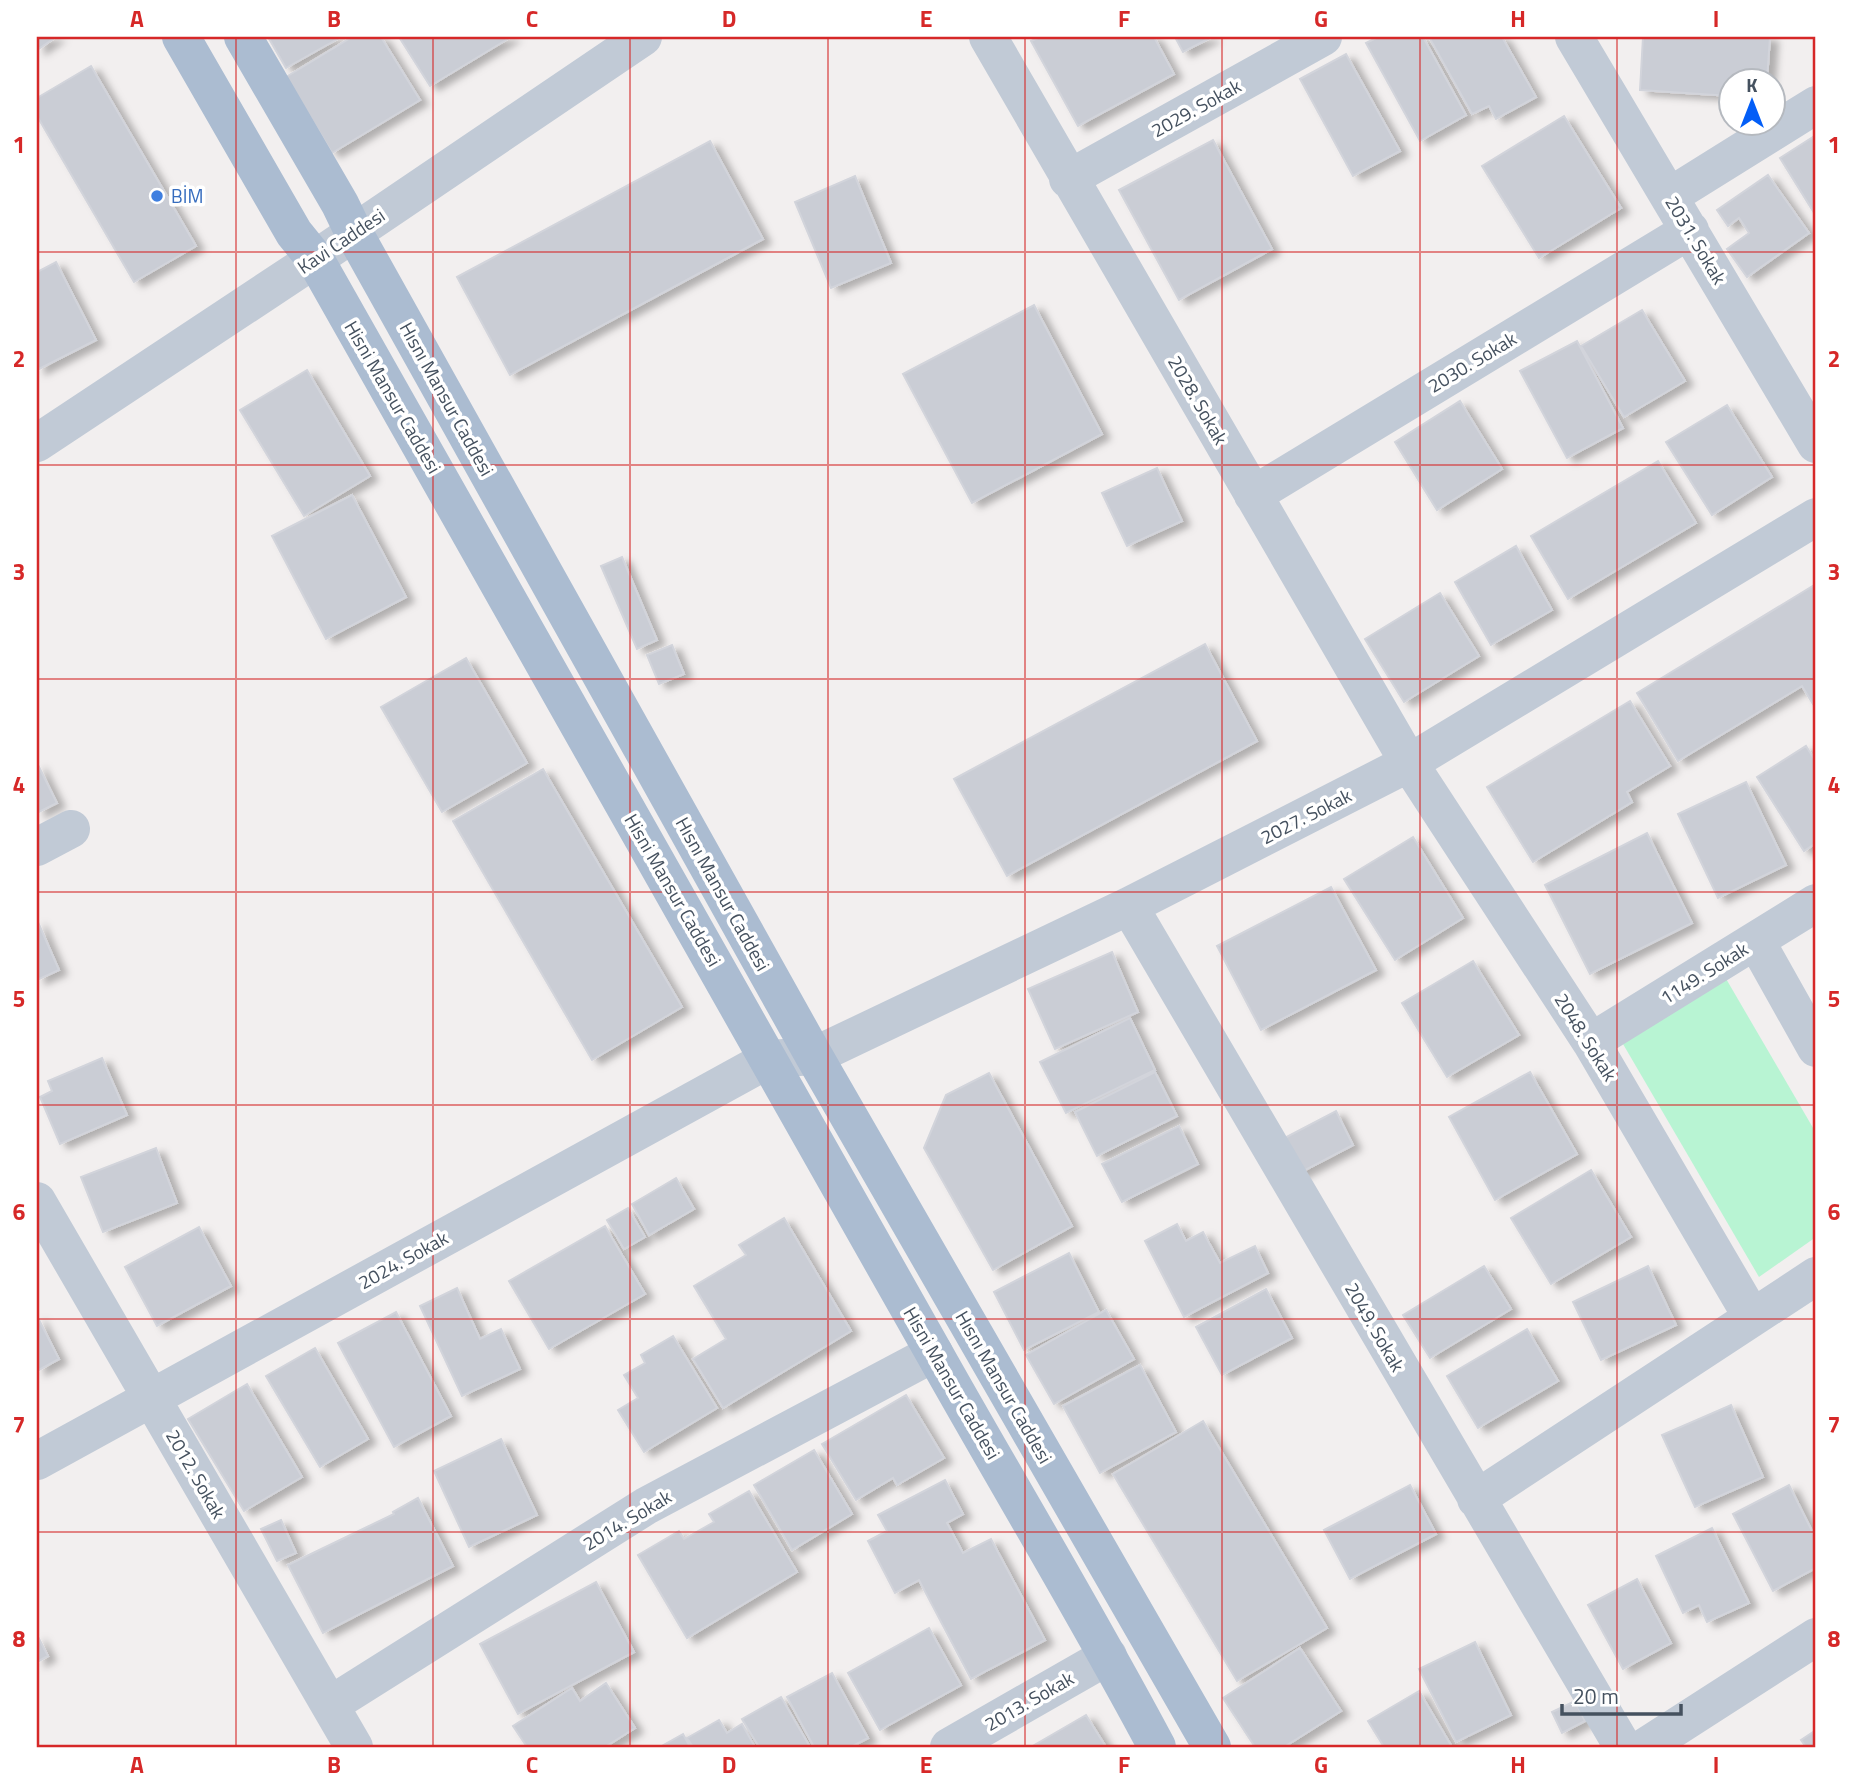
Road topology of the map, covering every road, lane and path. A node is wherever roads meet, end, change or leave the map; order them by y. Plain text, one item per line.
1 (181, 37) edge
2 (243, 37) edge
3 (643, 37) edge
4 (988, 37) edge
5 (1323, 37) edge
6 (1574, 37) edge
7 (1816, 105) edge
8 (1068, 179) junction
9 (1670, 196) junction
10 (1690, 230) junction
11 (354, 233) junction
12 (315, 259) junction
13 (37, 443) edge
14 (1816, 444) edge
15 (1253, 495) junction
16 (1816, 517) edge
17 (1409, 763) junction
18 (71, 829) dead end
19 (37, 847) edge
20 (1816, 904) edge
21 (1129, 906) junction
22 (1756, 941) junction
23 (1591, 1042) junction
24 (1816, 1048) edge
25 (814, 1056) junction
26 (769, 1059) junction
27 (37, 1201) edge
28 (1816, 1276) edge
29 (1752, 1317) junction
30 (933, 1353) junction
31 (152, 1398) junction
32 (37, 1461) edge
33 (1476, 1499) junction
34 (1816, 1637) edge
35 (1108, 1656) junction
36 (330, 1705) junction
37 (354, 1747) edge
38 (949, 1747) edge
39 (1157, 1747) edge
40 (1212, 1747) edge
41 (1623, 1747) edge
42 (1645, 1747) edge

1 - 12 main road, Hisni Mansur Caddesi
2 - 11 main road, Hısnı Mansur Caddesi
3 - 11 street, Kavi Caddesi
4 - 8 street, 2028. Sokak
5 - 8 street, 2029. Sokak
6 - 9 street, 2031. Sokak
7 - 9 street
8 - 15 street, 2028. Sokak
9 - 10 street, 2031. Sokak
10 - 14 street, 2031. Sokak
10 - 15 street, 2030. Sokak
11 - 12 street, Kavi Caddesi
11 - 25 main road, Hısnı Mansur Caddesi
12 - 13 street, Kavi Caddesi
12 - 26 main road, Hisni Mansur Caddesi
15 - 17 street, 2028. Sokak
16 - 17 street, 2027. Sokak
17 - 21 street, 2027. Sokak
17 - 23 street, 2048. Sokak
18 - 19 street
20 - 22 street, 1149. Sokak
21 - 25 street, 2027. Sokak
21 - 33 street, 2049. Sokak
22 - 23 street, 1149. Sokak
22 - 24 street
23 - 29 street, 2048. Sokak
25 - 26 street, 2027. Sokak
25 - 40 main road, Hısnı Mansur Caddesi
26 - 30 main road, Hisni Mansur Caddesi
26 - 31 street, 2024. Sokak
27 - 31 street, 2012. Sokak
28 - 29 street
29 - 33 street
30 - 35 main road, Hisni Mansur Caddesi
30 - 36 street, 2014. Sokak
31 - 32 street, 2024. Sokak
31 - 36 street, 2012. Sokak
33 - 41 street, 2049. Sokak
34 - 42 street
35 - 38 street, 2013. Sokak
35 - 39 main road, Hisni Mansur Caddesi
36 - 37 street, 2012. Sokak

